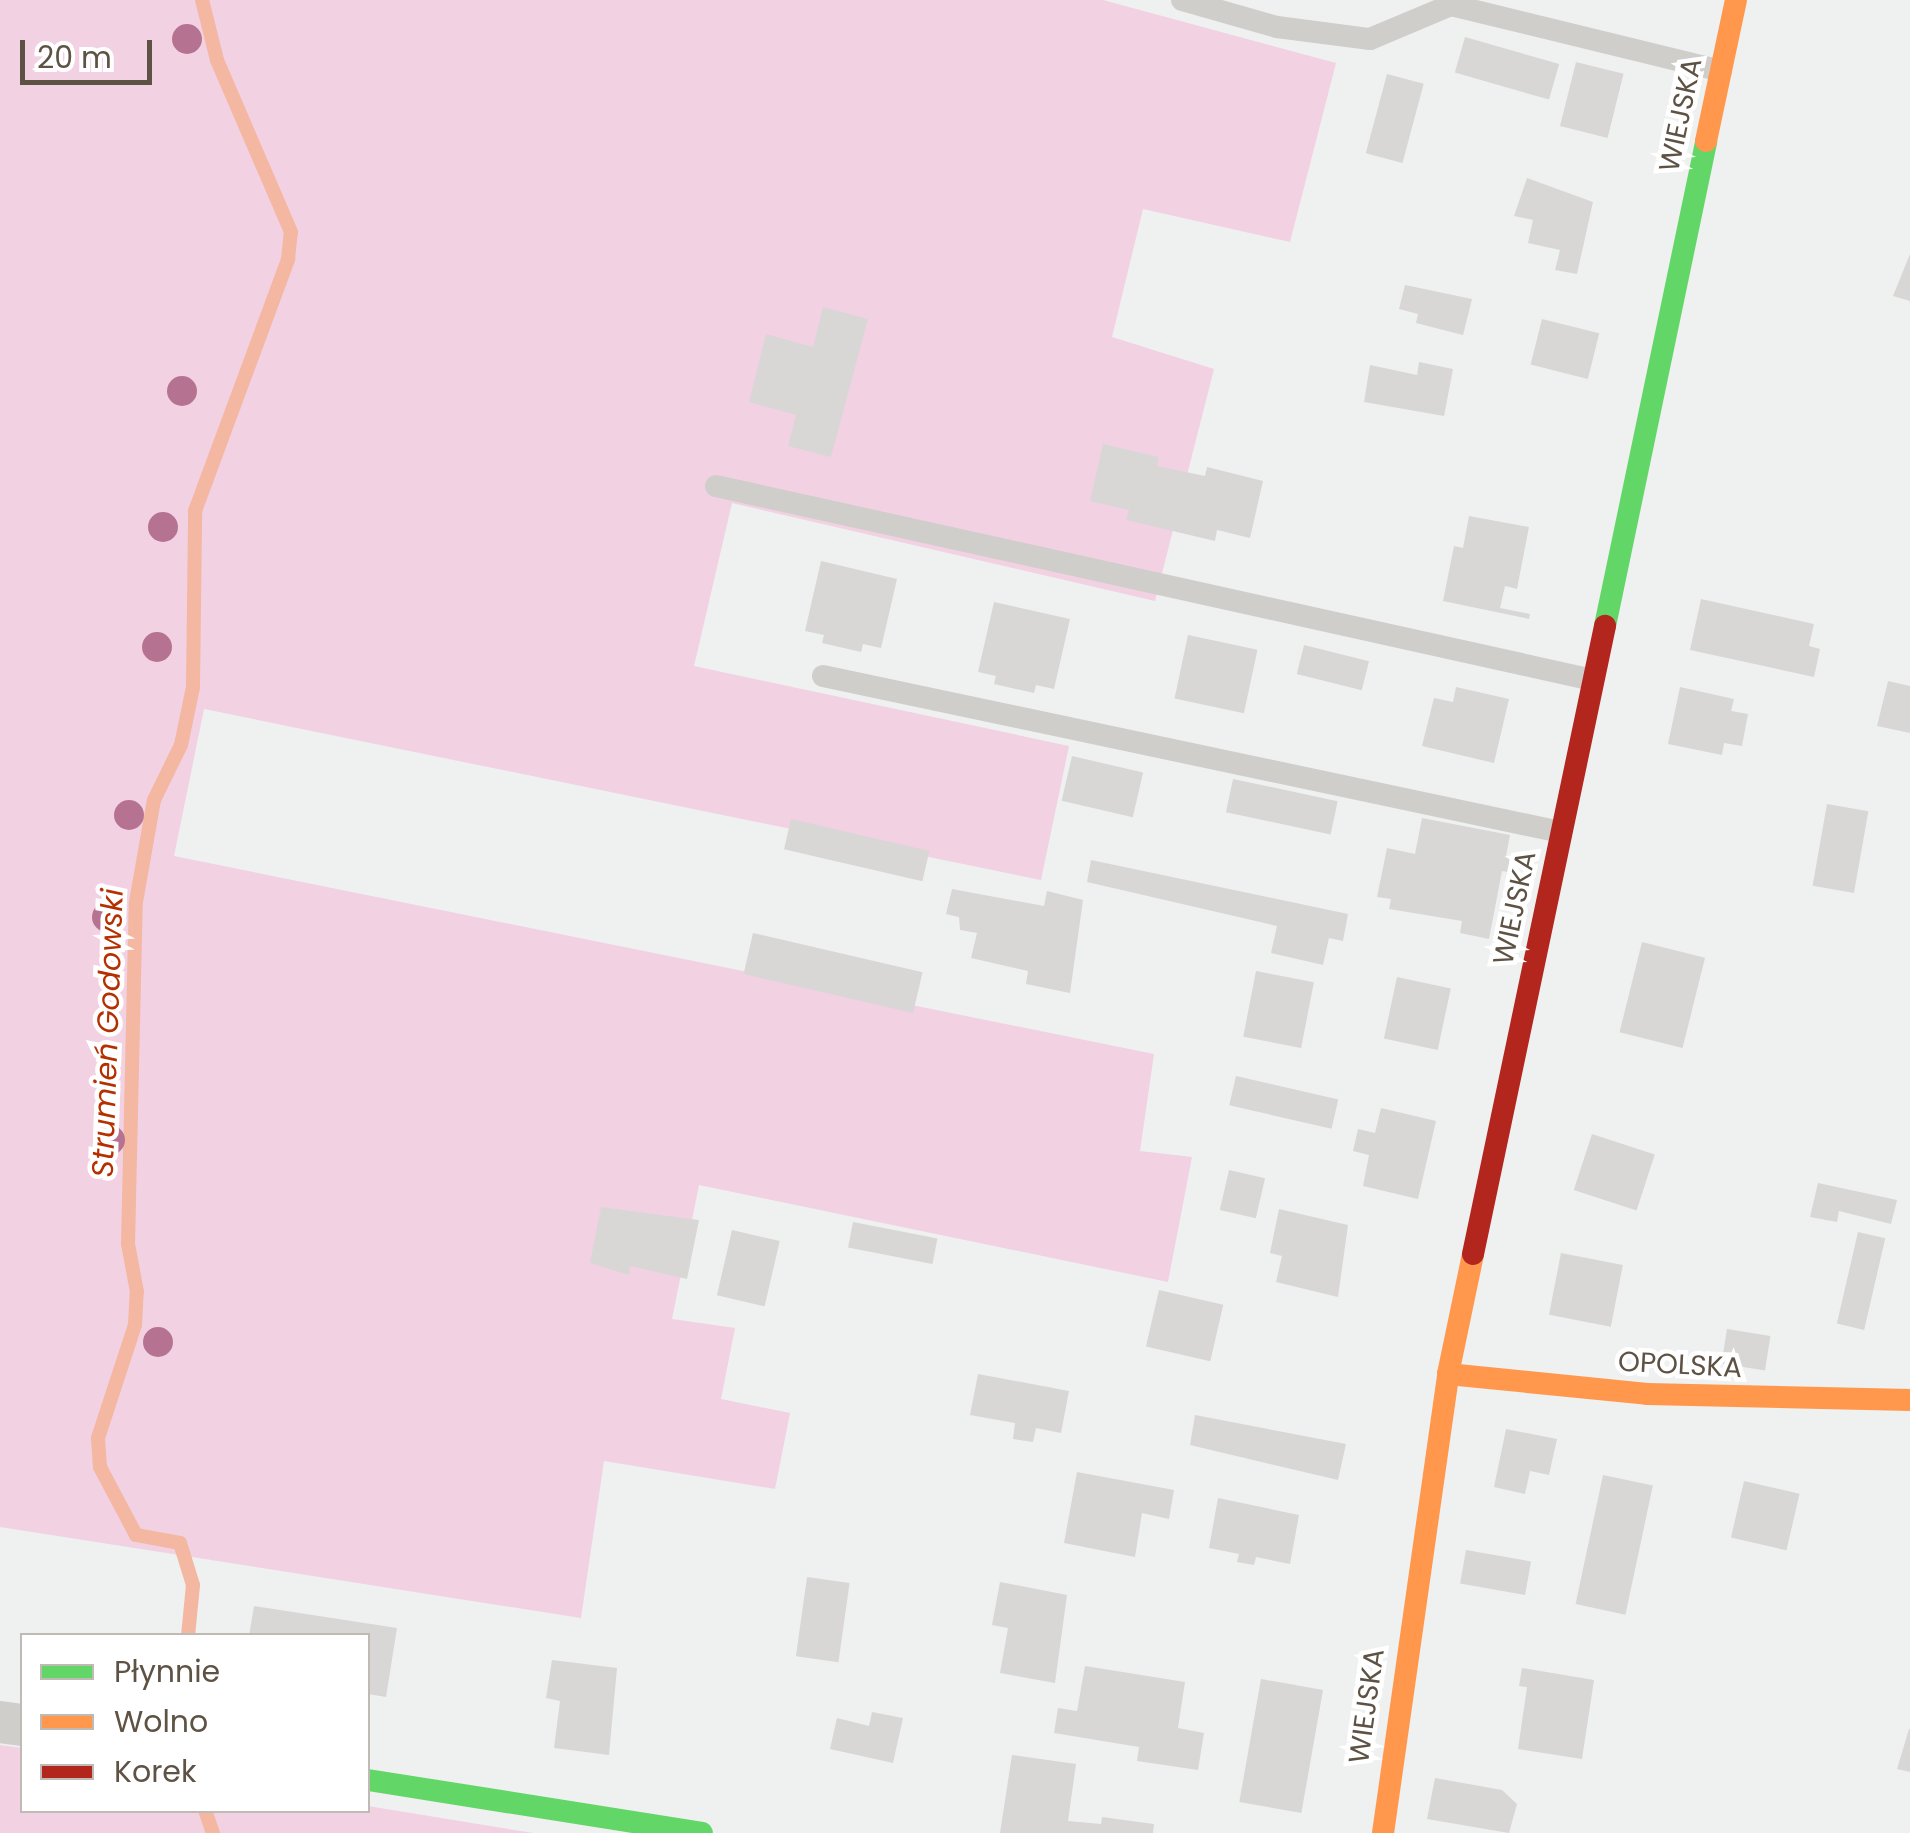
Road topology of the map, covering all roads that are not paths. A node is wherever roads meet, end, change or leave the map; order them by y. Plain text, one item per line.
1 (1182, 0) edge
2 (1736, 0) edge
3 (1721, 71) junction
4 (716, 486) dead end
5 (823, 676) dead end
6 (1593, 680) junction
7 (1561, 832) junction
8 (1448, 1374) junction
9 (1910, 1400) edge
10 (370, 1780) edge
11 (702, 1833) edge
12 (1383, 1833) edge

1 - 3 lane
2 - 3 street, WIEJSKA
3 - 6 street, WIEJSKA
4 - 6 lane
5 - 7 lane
6 - 7 street, WIEJSKA
7 - 8 street, WIEJSKA
8 - 9 street, OPOLSKA
8 - 12 street, WIEJSKA
10 - 11 street

